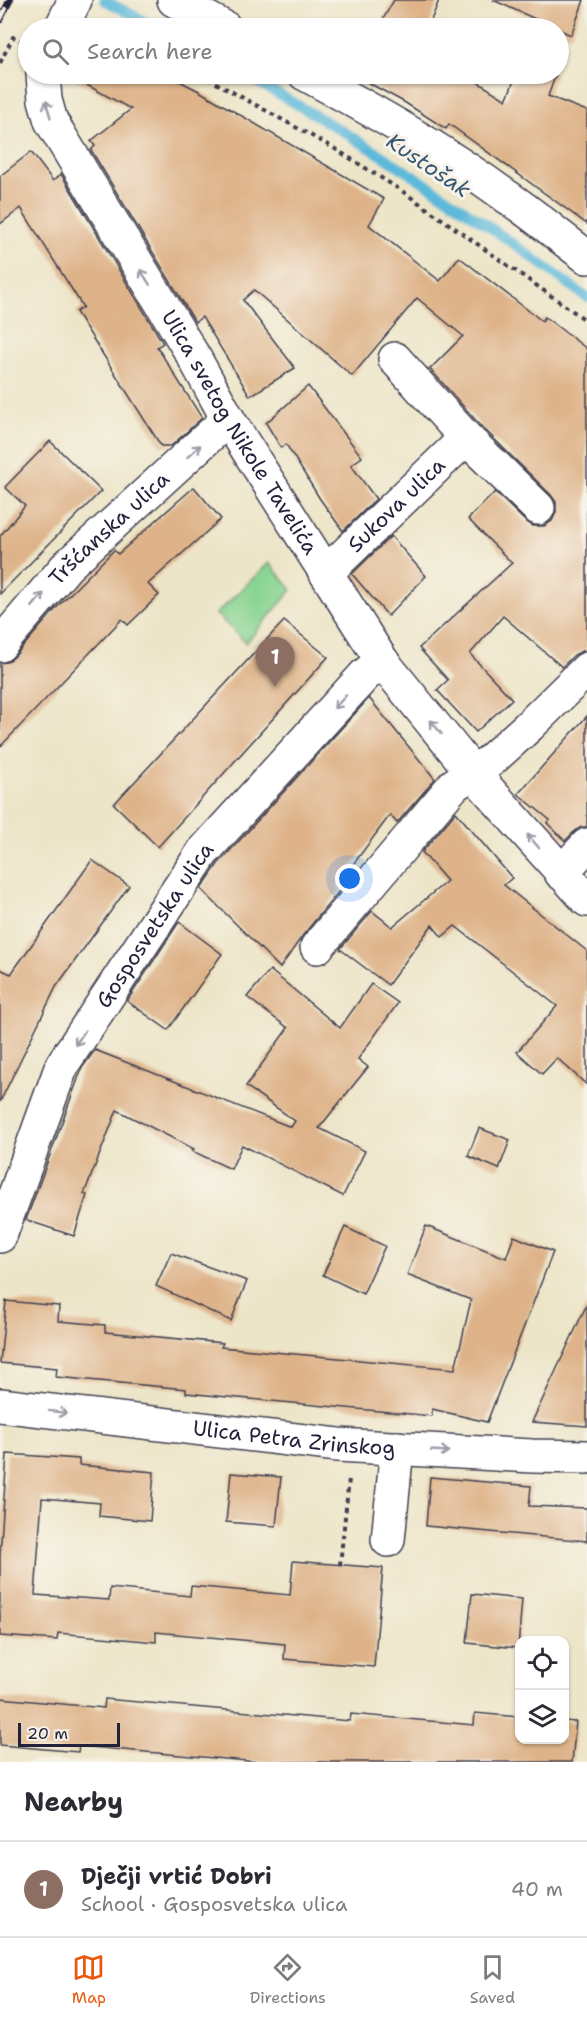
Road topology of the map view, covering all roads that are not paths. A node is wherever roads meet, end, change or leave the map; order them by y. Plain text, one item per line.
1 (75, 0) edge
2 (66, 18) edge
3 (44, 84) edge
4 (324, 84) edge
5 (587, 257) edge
6 (395, 359) dead end
7 (228, 418) junction
8 (466, 438) junction
9 (538, 508) dead end
10 (326, 573) junction
11 (0, 645) edge
12 (382, 661) junction
13 (587, 669) edge
14 (473, 773) junction
15 (587, 844) edge
16 (561, 873) junction
17 (587, 900) edge
18 (317, 947) dead end
19 (0, 1236) edge
20 (0, 1405) edge
21 (397, 1448) junction
22 (587, 1457) edge
23 (388, 1540) dead end

1 - 2 street
7 -> 3 street, Ulica svetog Nikole Tavelića
4 - 5 street
6 - 8 street
7 - 10 street, Ulica svetog Nikole Tavelića
11 -> 7 street, Tršćanska ulica
8 - 9 street
8 - 10 street, Sukova ulica
10 - 12 street, Ulica svetog Nikole Tavelića
14 -> 12 street, Ulica svetog Nikole Tavelića
12 -> 19 street, Gosposvetska ulica
13 - 14 street
16 -> 14 street, Ulica svetog Nikole Tavelića
14 - 18 street
15 - 16 street
16 - 17 street, Ulica svetog Nikole Tavelića
20 -> 21 street, Ulica Petra Zrinskog
21 -> 22 street, Ulica Petra Zrinskog
21 - 23 street

